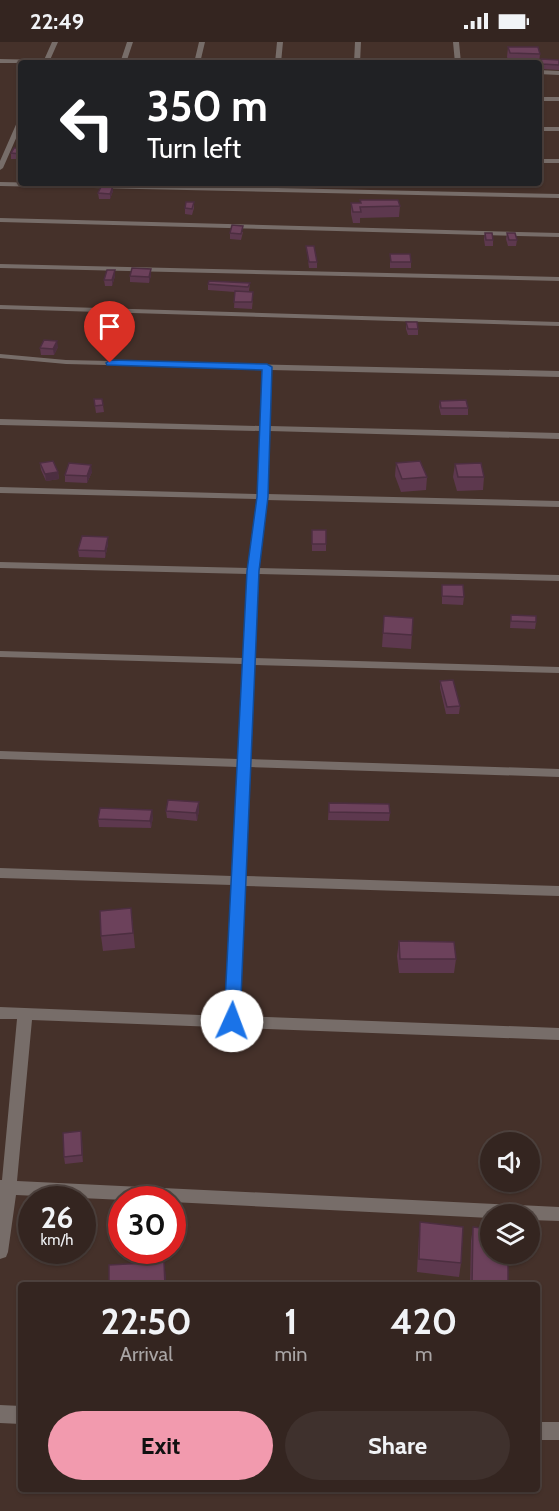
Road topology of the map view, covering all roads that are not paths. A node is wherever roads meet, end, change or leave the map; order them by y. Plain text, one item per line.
1 (55, 42) edge
2 (130, 42) edge
3 (202, 42) edge
4 (280, 42) edge
5 (358, 42) edge
6 (456, 42) edge
7 (47, 60) edge
8 (124, 60) edge
9 (198, 60) edge
10 (278, 60) edge
11 (357, 60) edge
12 (458, 60) edge
13 (0, 61) edge
14 (18, 61) edge
15 (542, 72) edge
16 (559, 73) edge
17 (542, 99) edge
18 (559, 99) edge
19 (18, 127) edge
20 (542, 129) edge
21 (559, 129) edge
22 (7, 151) edge
23 (542, 161) edge
24 (559, 161) edge
25 (0, 168) edge
26 (0, 184) edge
27 (18, 184) edge
28 (93, 186) edge
29 (559, 196) edge
30 (0, 220) edge
31 (559, 235) edge
32 (0, 266) edge
33 (559, 279) edge
34 (0, 307) edge
35 (559, 324) edge
36 (0, 356) edge
37 (267, 367) junction
38 (559, 374) edge
39 (0, 422) edge
40 (264, 429) junction
41 (559, 436) edge
42 (0, 490) edge
43 (262, 497) junction
44 (559, 504) edge
45 (0, 565) edge
46 (253, 571) junction
47 (559, 578) edge
48 (0, 654) edge
49 (249, 661) junction
50 (559, 670) edge
51 (0, 755) edge
52 (244, 762) junction
53 (559, 773) edge
54 (0, 873) edge
55 (237, 881) junction
56 (559, 891) edge
57 (0, 1013) edge
58 (25, 1014) junction
59 (232, 1021) junction
60 (559, 1034) edge
61 (4, 1187) edge
62 (559, 1214) edge
63 (0, 1252) edge
64 (0, 1414) edge
65 (18, 1415) edge
66 (540, 1431) edge
67 (559, 1431) edge

1 - 7 street
2 - 8 street
3 - 9 street
4 - 10 street
5 - 11 street
6 - 12 street
13 - 14 street
15 - 16 street
17 - 18 street
19 - 22 street
20 - 21 street
22 - 25 street
23 - 24 street
26 - 27 street
28 - 29 street
30 - 31 street
32 - 33 street
34 - 35 street
36 - 37 street
37 - 38 street
37 - 40 street
39 - 40 street
40 - 41 street
40 - 43 street
42 - 43 street
43 - 44 street
43 - 46 street
45 - 46 street
46 - 47 street
46 - 49 street
48 - 49 street
49 - 50 street
49 - 52 street
51 - 52 street
52 - 53 street
52 - 55 street
54 - 55 street
55 - 56 street
55 - 59 street
57 - 58 street
58 - 59 street
58 - 61 street
59 - 60 street
61 - 62 street
61 - 63 street
64 - 65 street
66 - 67 street

